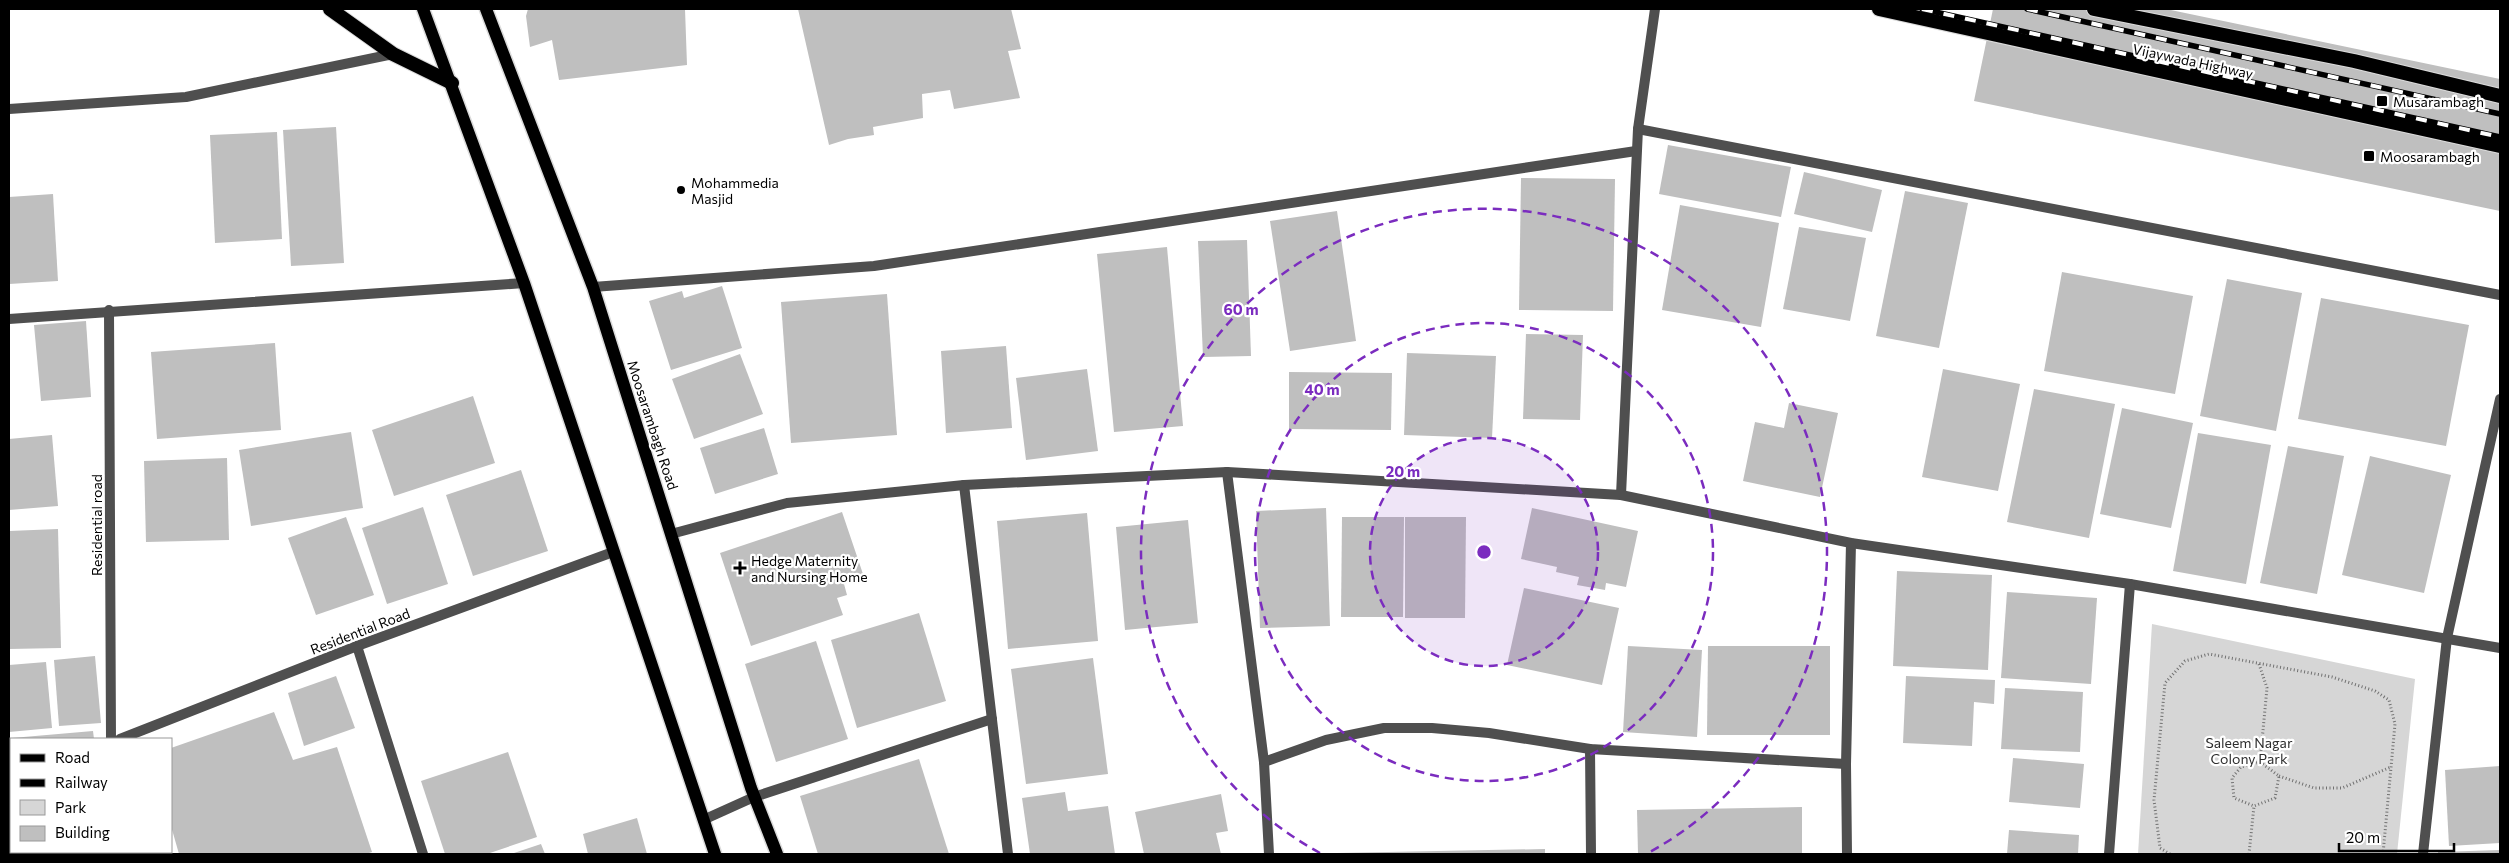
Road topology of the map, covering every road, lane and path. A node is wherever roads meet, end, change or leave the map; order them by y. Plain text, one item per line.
1 (330, 9) edge
2 (424, 9) edge
3 (486, 9) edge
4 (1655, 9) edge
5 (1880, 9) edge
6 (2094, 9) edge
7 (393, 54) junction
8 (452, 84) junction
9 (2500, 96) edge
10 (9, 109) edge
11 (1638, 129) junction
12 (2500, 146) edge
13 (1636, 151) junction
14 (524, 284) junction
15 (593, 288) junction
16 (2500, 295) edge
17 (109, 310) junction
18 (9, 319) edge
19 (2500, 399) edge
20 (1226, 472) junction
21 (964, 485) junction
22 (1621, 495) junction
23 (672, 534) junction
24 (1851, 543) junction
25 (613, 552) junction
26 (2130, 584) junction
27 (2446, 638) junction
28 (357, 646) junction
29 (2500, 648) edge
30 (2259, 664) junction
31 (992, 720) junction
32 (110, 738) edge
33 (123, 738) edge
34 (1590, 749) junction
35 (1264, 762) junction
36 (2260, 762) junction
37 (1846, 764) junction
38 (2391, 767) junction
39 (2279, 776) junction
40 (754, 797) junction
41 (2254, 806) junction
42 (703, 820) junction
43 (423, 854) edge
44 (715, 854) edge
45 (777, 854) edge
46 (1008, 854) edge
47 (1269, 854) edge
48 (1591, 854) edge
49 (1847, 854) edge
50 (2109, 854) edge
51 (2170, 854) edge
52 (2249, 854) edge
53 (2383, 854) edge
54 (2423, 854) edge

1 - 7 highway
2 - 8 main road
3 - 15 main road, Moosarambagh Road
4 - 11 street
5 - 12 highway, Vijaywada Highway
6 - 9 highway
7 - 8 highway
7 - 10 street
8 - 14 main road
11 - 13 street
11 - 16 street
13 - 15 street
13 - 22 street
14 - 17 street
14 - 25 main road
15 - 23 main road, Moosarambagh Road
17 - 18 street
17 - 32 street, Residential road
19 - 27 street
20 - 21 street
20 - 22 street
20 - 35 street
21 - 23 street
21 - 31 street
22 - 24 street
23 - 40 main road, Moosarambagh Road
24 - 26 street
24 - 37 street
25 - 28 street, Residential Road
25 - 42 main road
26 - 27 street
26 - 50 street
27 - 29 street
27 - 54 street
28 - 33 street, Residential Road
28 - 43 street
30 - 36 path
30 - 38 path
30 - 51 path
31 - 40 street
31 - 46 street
34 - 35 street
34 - 37 street
34 - 48 street
35 - 47 street
36 - 39 path
36 - 41 path
37 - 49 street
38 - 39 path
38 - 53 path
39 - 41 path
40 - 42 street
40 - 45 main road, Moosarambagh Road
41 - 52 path
42 - 44 main road

